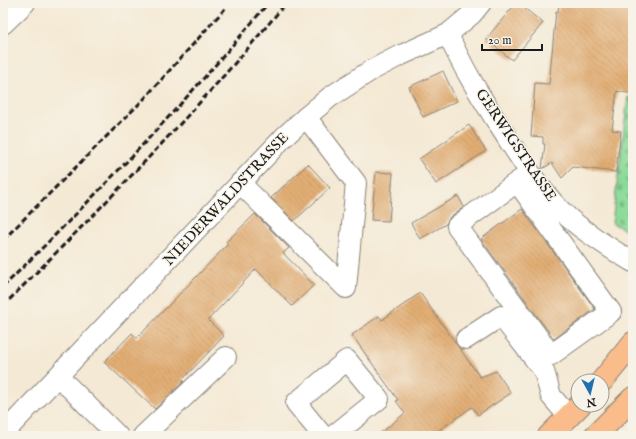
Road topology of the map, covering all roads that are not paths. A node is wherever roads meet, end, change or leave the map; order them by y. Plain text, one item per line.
1 (25, 3) edge
2 (481, 3) edge
3 (3, 24) edge
4 (448, 34) junction
5 (306, 117) junction
6 (524, 178) junction
7 (240, 183) junction
8 (629, 257) edge
9 (466, 339) dead end
10 (633, 344) edge
11 (226, 358) dead end
12 (609, 373) edge
13 (59, 376) junction
14 (633, 398) edge
15 (570, 408) edge
16 (572, 413) edge
17 (3, 434) edge
18 (118, 436) edge
19 (143, 436) edge
20 (323, 436) edge
21 (333, 436) edge
22 (549, 436) edge
23 (595, 436) edge

1 - 3 street
2 - 4 street, NIEDERWALDSTRASSE
4 - 5 street, NIEDERWALDSTRASSE
4 - 6 street, GERWIGSTRASSE
5 - 7 street, NIEDERWALDSTRASSE
5 - 7 street
6 - 6 street
6 - 8 street, GERWIGSTRASSE
7 - 13 street, NIEDERWALDSTRASSE
9 - 15 street
10 - 12 main road
11 - 19 street
13 - 17 street, NIEDERWALDSTRASSE
13 - 18 street
14 - 23 main road
16 - 22 main road
20 - 21 street

